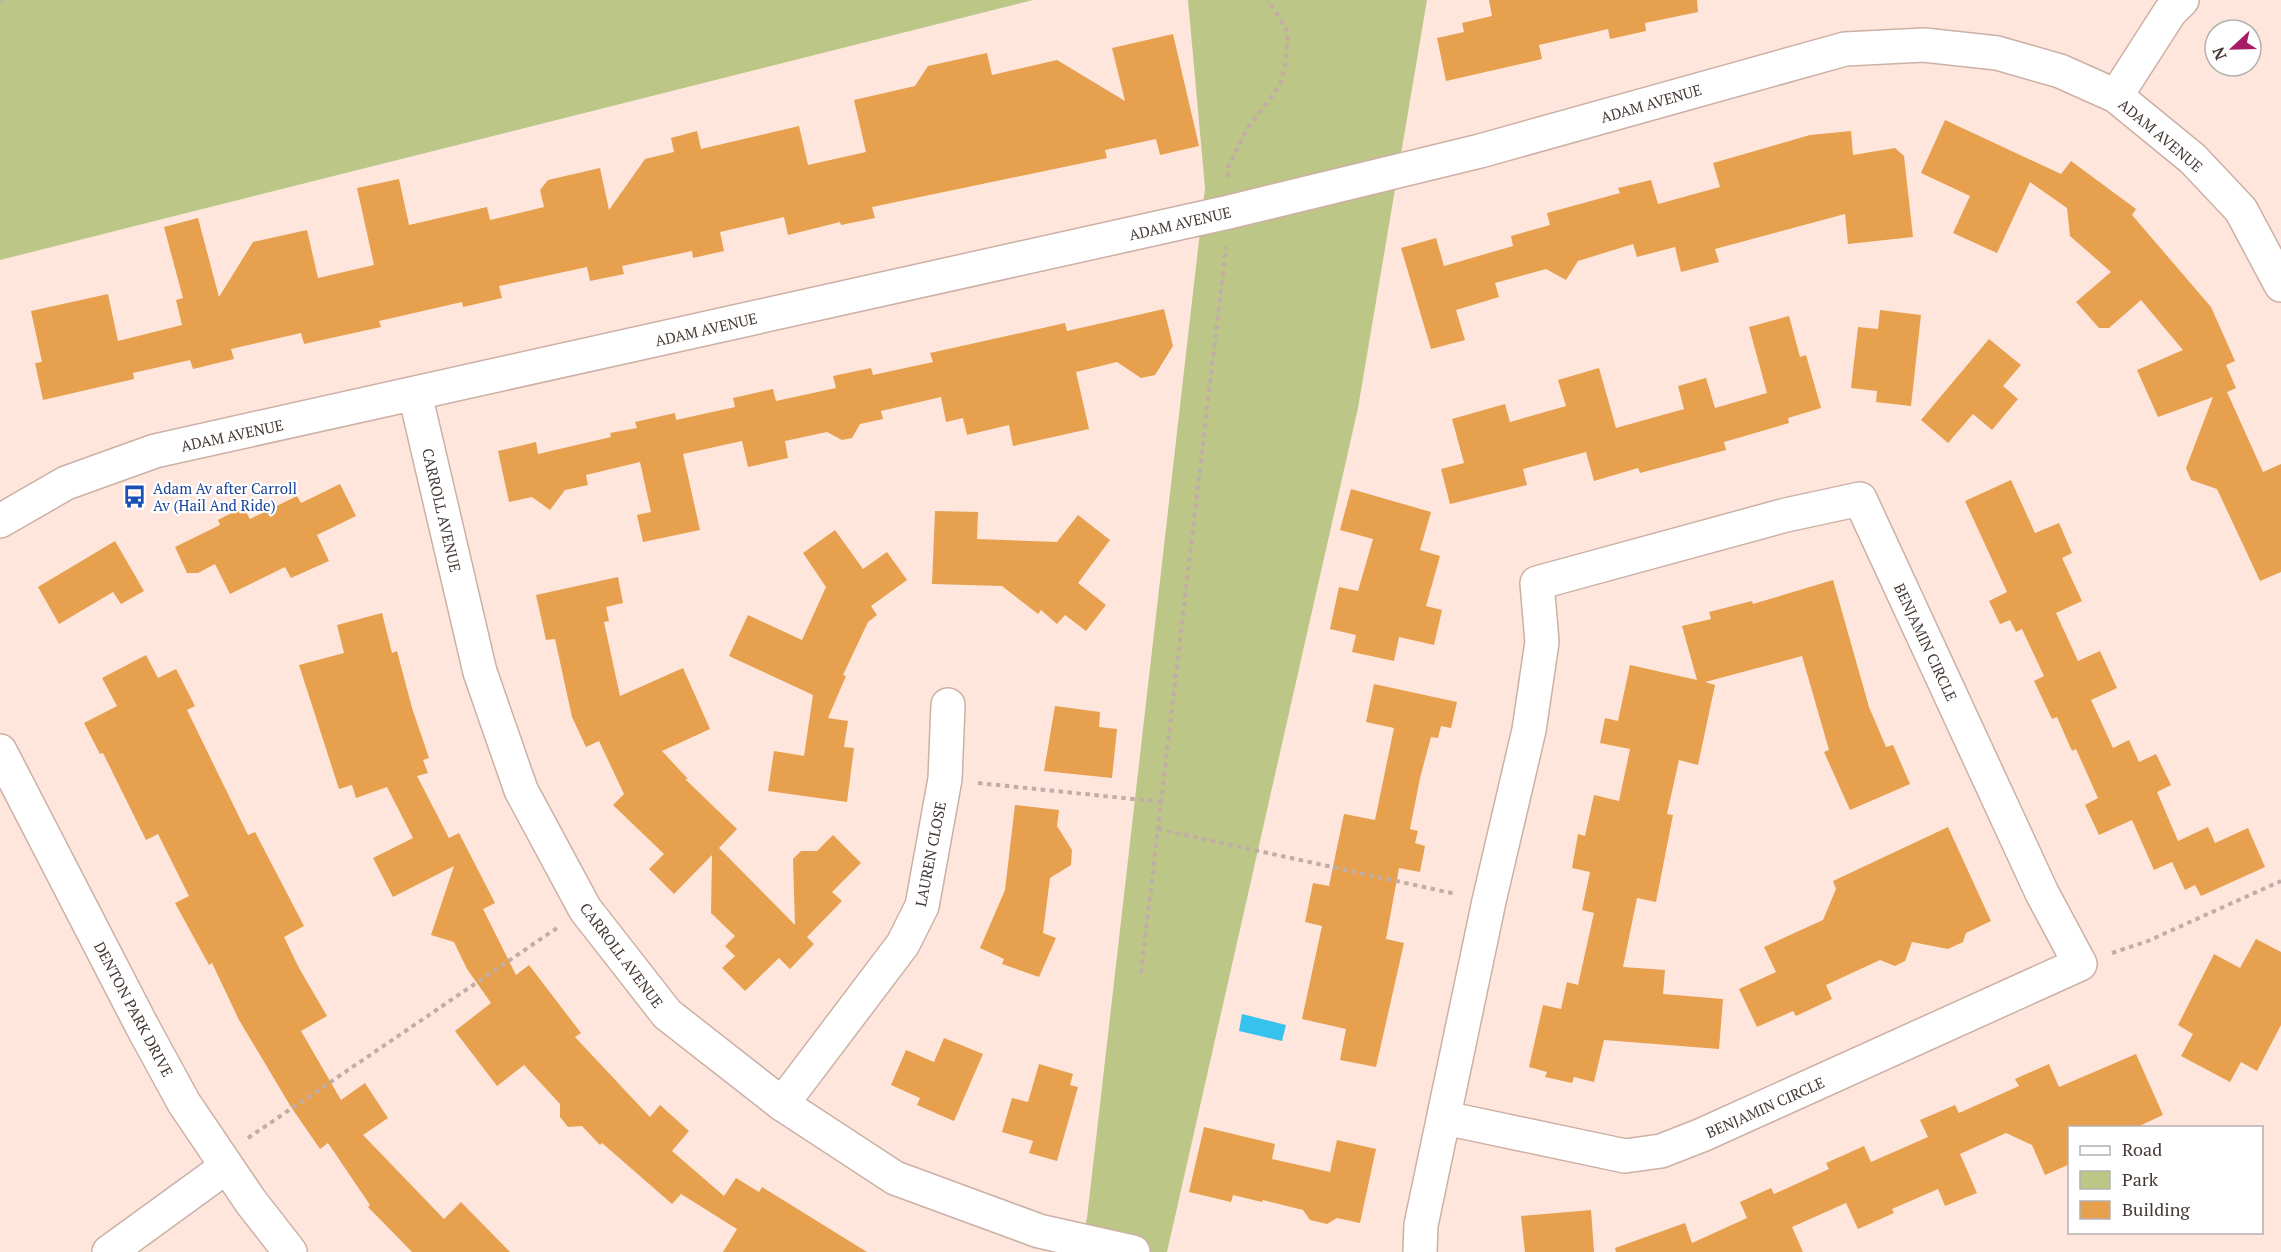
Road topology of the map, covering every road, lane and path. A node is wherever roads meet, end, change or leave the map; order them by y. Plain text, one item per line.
1 (1268, 0) edge
2 (2182, 0) edge
3 (2116, 96) junction
4 (1229, 212) junction
5 (2281, 285) edge
6 (414, 394) junction
7 (0, 521) edge
8 (948, 705) dead end
9 (0, 751) edge
10 (945, 779) junction
11 (1162, 802) junction
12 (1158, 829) junction
13 (2281, 880) edge
14 (1489, 902) junction
15 (585, 909) junction
16 (2080, 964) junction
17 (1141, 973) dead end
18 (783, 1104) junction
19 (1445, 1118) junction
20 (223, 1162) junction
21 (109, 1252) edge
22 (290, 1252) edge
23 (1133, 1252) edge
24 (1420, 1252) edge

1 - 4 path
2 - 3 street
3 - 4 street, ADAM AVENUE
3 - 5 street, ADAM AVENUE
4 - 6 street, ADAM AVENUE
4 - 11 path
6 - 7 street, ADAM AVENUE
6 - 15 street, CARROLL AVENUE
8 - 10 street, LAUREN CLOSE
9 - 20 street, DENTON PARK DRIVE
10 - 11 path
10 - 18 street, LAUREN CLOSE
11 - 12 path
12 - 14 path
12 - 17 path
13 - 16 path
14 - 16 street, BENJAMIN CIRCLE
14 - 19 street, BENJAMIN CIRCLE
15 - 18 street, CARROLL AVENUE
15 - 20 path
16 - 19 street, BENJAMIN CIRCLE
18 - 23 street, CARROLL AVENUE
19 - 24 street, BENJAMIN CIRCLE
20 - 21 street
20 - 22 street, DENTON PARK DRIVE

